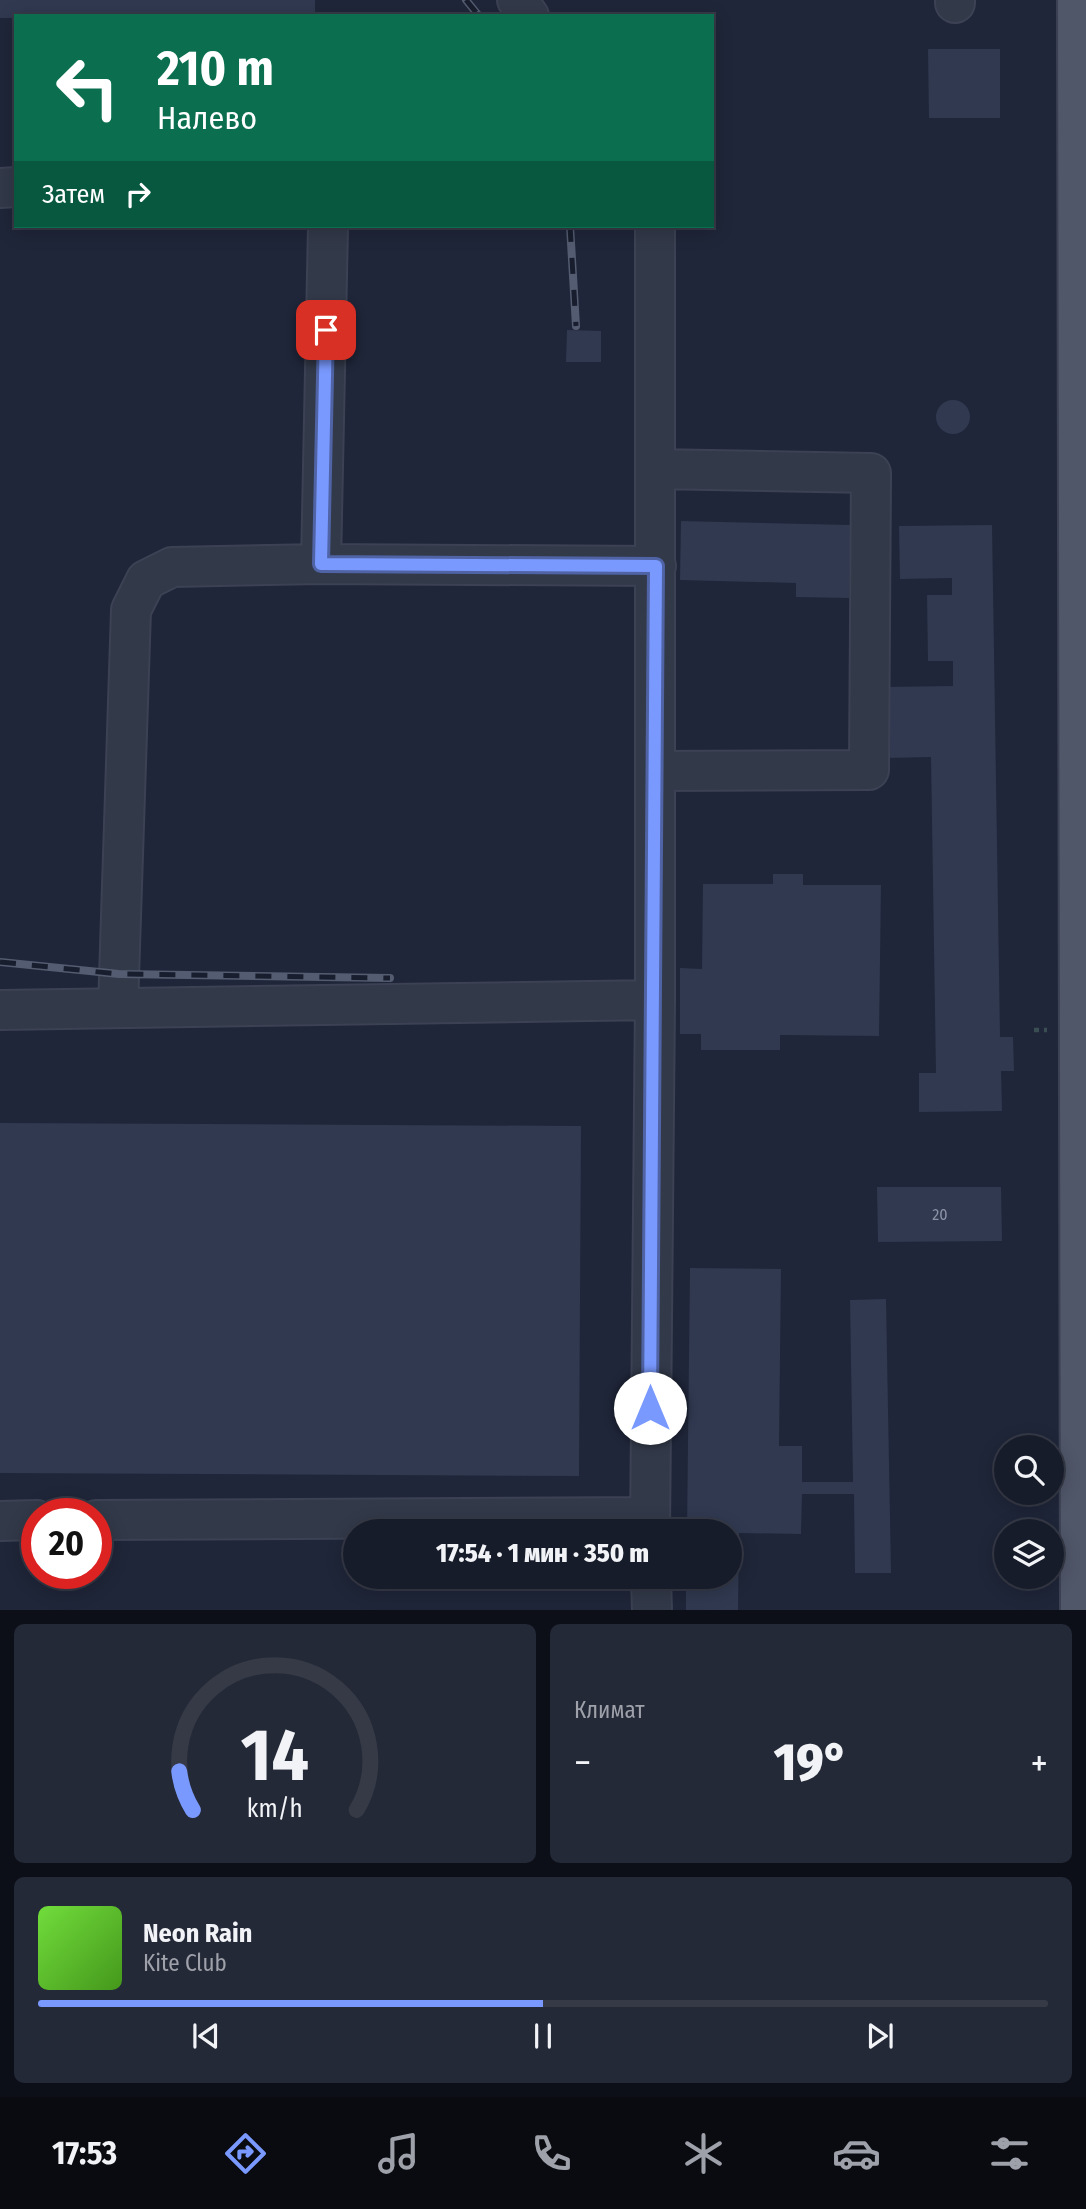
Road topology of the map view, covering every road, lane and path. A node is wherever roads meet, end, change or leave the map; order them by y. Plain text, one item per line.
1 (1077, 0) edge
2 (328, 228) edge
3 (655, 228) edge
4 (1082, 258) edge
5 (1082, 379) edge
6 (656, 469) junction
7 (321, 564) junction
8 (656, 566) junction
9 (1083, 608) edge
10 (655, 771) junction
11 (655, 1000) junction
12 (118, 1008) junction
13 (0, 1010) edge
14 (1083, 1227) edge
15 (1083, 1435) edge
16 (649, 1519) edge
17 (21, 1520) edge
18 (112, 1520) edge
19 (0, 1521) edge
20 (343, 1522) edge
21 (651, 1589) edge
22 (652, 1610) edge
23 (1080, 1610) edge

1 - 4 main road
2 - 7 lane
3 - 6 lane
4 - 5 main road
5 - 9 main road
6 - 8 lane
6 - 10 lane
7 - 8 lane
7 - 12 lane
8 - 10 lane
9 - 14 main road
10 - 11 lane
11 - 12 lane
11 - 16 lane
12 - 13 lane
14 - 15 main road
15 - 23 main road
17 - 19 lane
18 - 20 lane
21 - 22 lane

